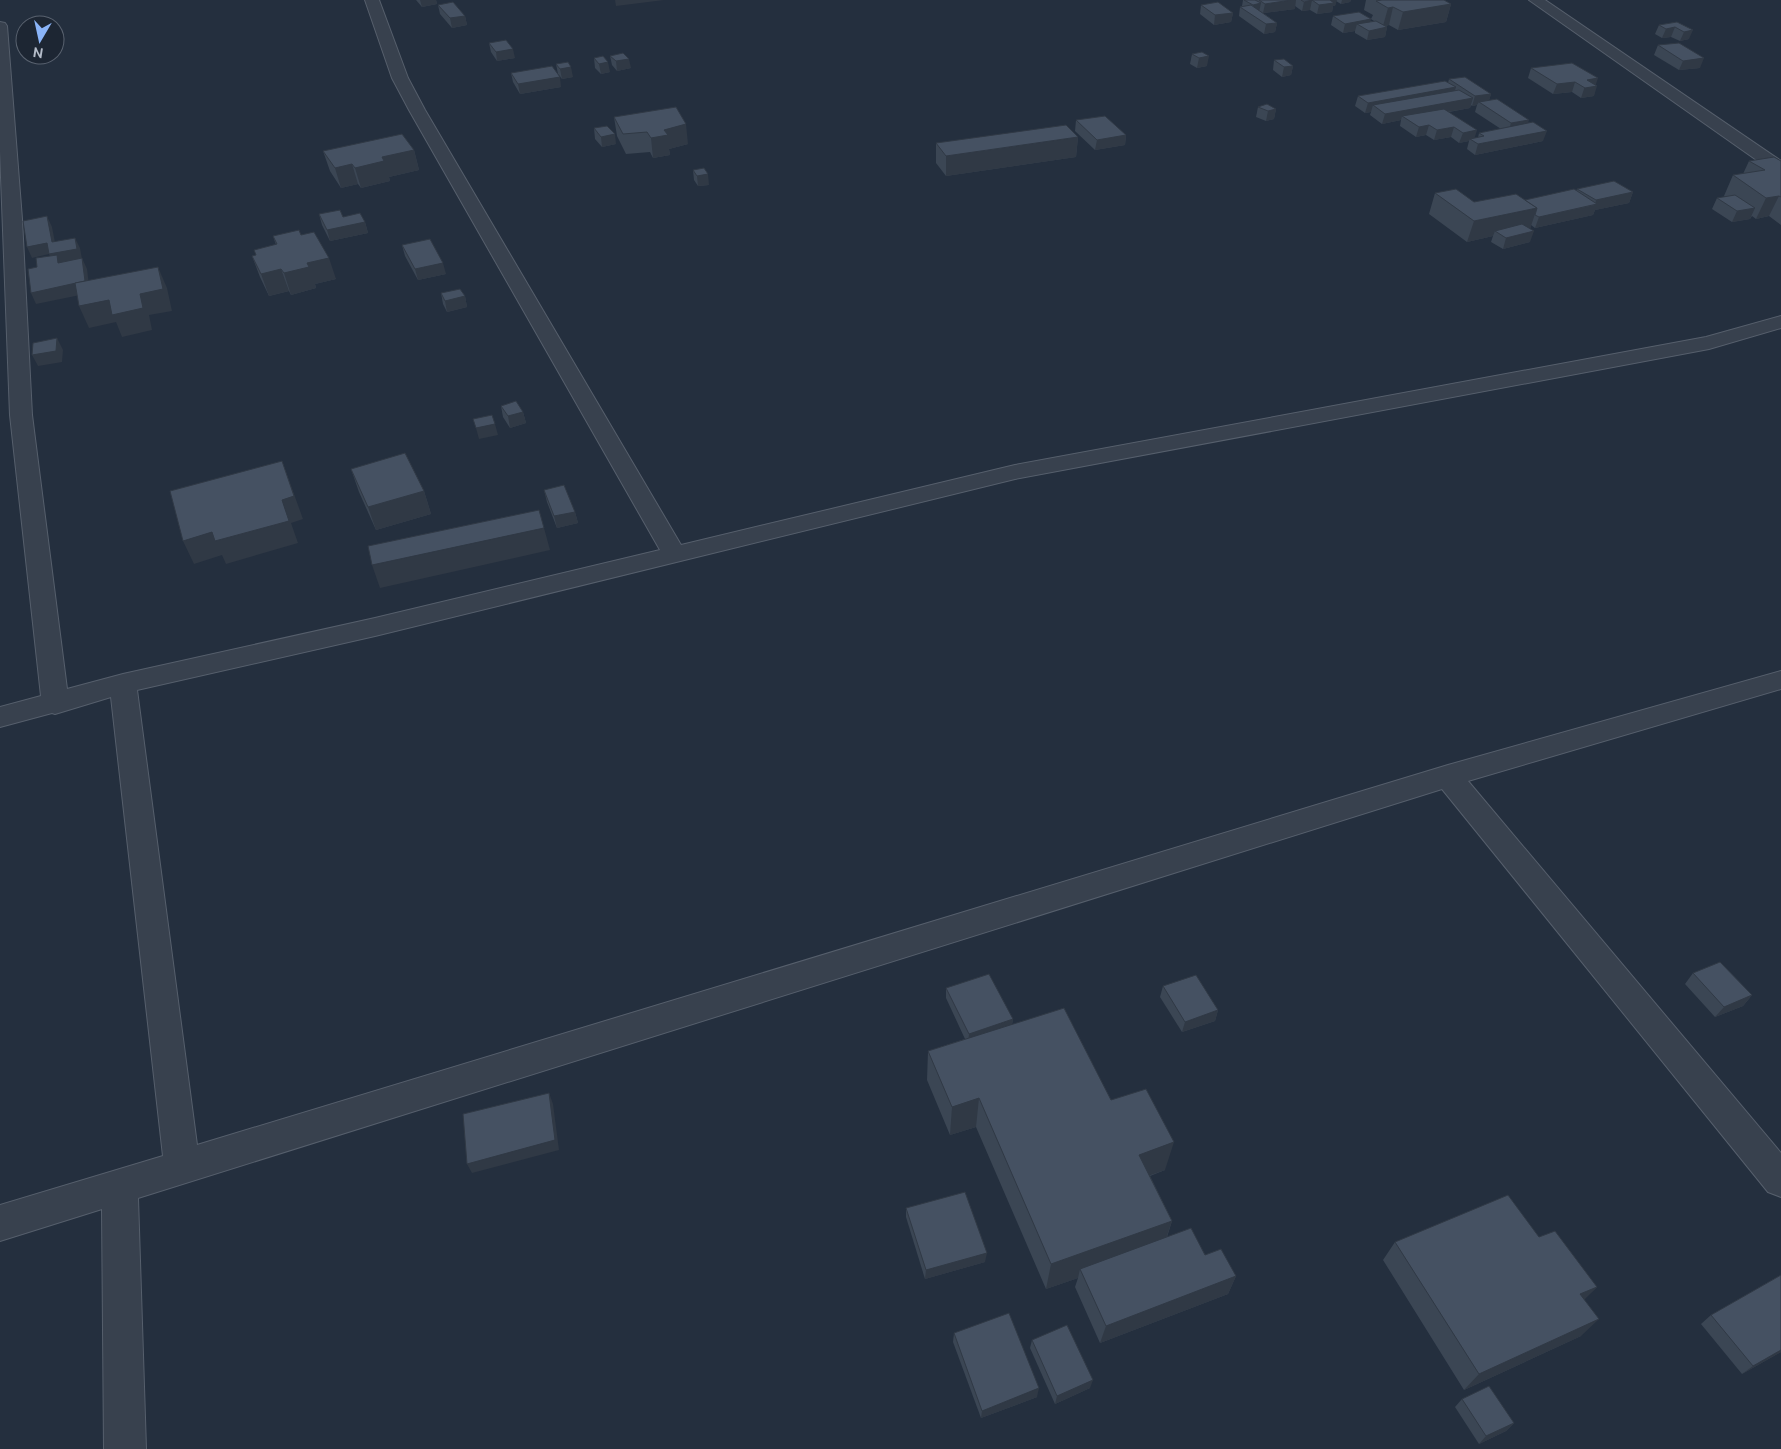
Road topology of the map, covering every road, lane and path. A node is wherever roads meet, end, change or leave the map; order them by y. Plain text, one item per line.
1 (372, 0) edge
2 (1536, 0) edge
3 (0, 26) edge
4 (1781, 169) edge
5 (1781, 322) edge
6 (675, 555) junction
7 (1781, 680) edge
8 (123, 684) junction
9 (55, 704) junction
10 (0, 717) edge
11 (1448, 776) junction
12 (182, 1166) junction
13 (1781, 1180) edge
14 (120, 1186) junction
15 (0, 1223) edge
16 (125, 1449) edge

1 - 6 street
2 - 4 street
3 - 9 street
5 - 6 street
6 - 8 street
7 - 11 street
8 - 9 street
8 - 12 street
9 - 10 street
11 - 12 street
11 - 13 street
12 - 14 street
14 - 15 street
14 - 16 street

